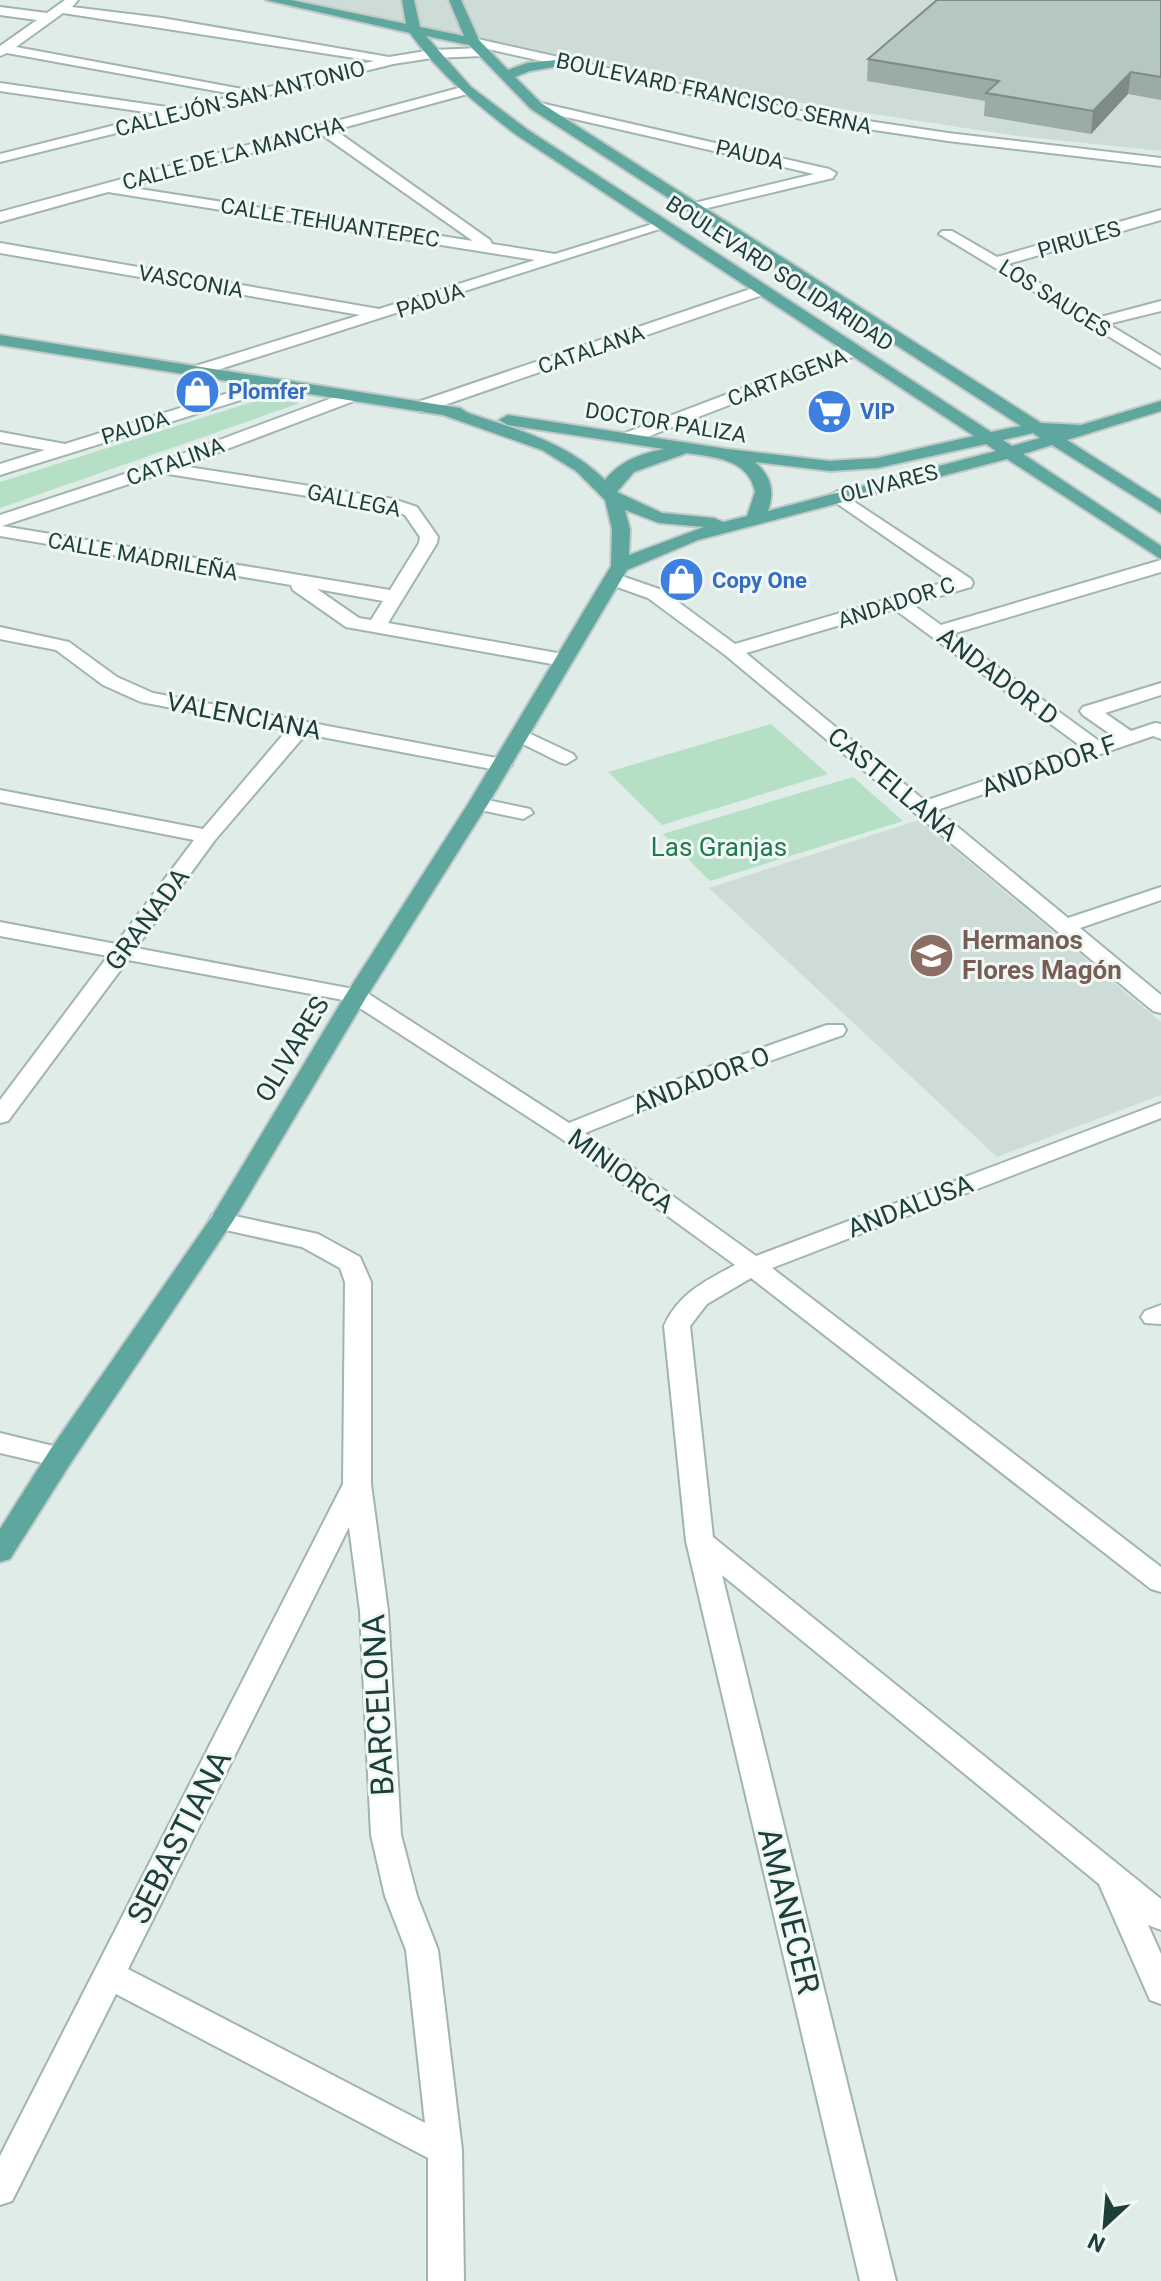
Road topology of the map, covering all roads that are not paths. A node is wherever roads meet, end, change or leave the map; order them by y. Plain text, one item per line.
1 (74, 0) edge
2 (272, 0) edge
3 (408, 0) edge
4 (455, 0) edge
5 (60, 9) junction
6 (0, 11) edge
7 (48, 17) junction
8 (414, 29) junction
9 (478, 47) junction
10 (2, 50) edge
11 (432, 54) junction
12 (393, 60) junction
13 (561, 62) junction
14 (508, 75) junction
15 (0, 87) edge
16 (466, 90) junction
17 (257, 94) junction
18 (536, 106) junction
19 (181, 114) junction
20 (324, 129) junction
21 (0, 158) edge
22 (1161, 162) edge
23 (102, 188) junction
24 (695, 207) junction
25 (1161, 215) edge
26 (0, 217) edge
27 (664, 225) junction
28 (947, 234) dead end
29 (490, 246) junction
30 (0, 248) edge
31 (557, 259) junction
32 (998, 262) junction
33 (762, 290) junction
34 (1161, 306) edge
35 (383, 314) junction
36 (1095, 323) junction
37 (0, 340) edge
38 (857, 350) junction
39 (1161, 363) edge
40 (195, 372) junction
41 (270, 385) junction
42 (348, 397) junction
43 (930, 401) junction
44 (1161, 406) edge
45 (421, 407) junction
46 (444, 410) junction
47 (1034, 428) junction
48 (1081, 430) junction
49 (0, 437) edge
50 (628, 438) junction
51 (986, 438) junction
52 (1053, 440) junction
53 (66, 449) junction
54 (706, 451) junction
55 (1008, 453) junction
56 (727, 454) junction
57 (905, 456) junction
58 (161, 468) junction
59 (0, 470) edge
60 (610, 495) junction
61 (838, 496) junction
62 (1161, 508) edge
63 (0, 521) edge
64 (746, 521) junction
65 (0, 531) edge
66 (1161, 554) edge
67 (1161, 566) edge
68 (617, 573) junction
69 (286, 580) junction
70 (396, 597) junction
71 (899, 604) junction
72 (376, 628) junction
73 (939, 632) junction
74 (0, 633) edge
75 (732, 651) junction
76 (563, 660) junction
77 (1161, 689) edge
78 (301, 727) junction
79 (1161, 733) edge
80 (520, 735) junction
81 (1128, 738) junction
82 (1097, 749) junction
83 (566, 758) dead end
84 (502, 765) junction
85 (0, 796) edge
86 (478, 804) junction
87 (924, 808) junction
88 (523, 813) dead end
89 (208, 836) junction
90 (1161, 893) edge
91 (1063, 927) junction
92 (0, 929) edge
93 (122, 953) junction
94 (356, 996) junction
95 (1161, 1006) edge
96 (835, 1030) dead end
97 (10, 1084) edge
98 (1161, 1110) edge
99 (0, 1116) edge
100 (567, 1132) junction
101 (221, 1221) junction
102 (753, 1266) junction
103 (677, 1326) joint
104 (0, 1443) edge
105 (60, 1457) junction
106 (357, 1484) junction
107 (700, 1541) junction
108 (0, 1552) edge
109 (1161, 1582) edge
110 (1109, 1873) junction
111 (1161, 1917) edge
112 (109, 1975) junction
113 (1161, 1990) edge
114 (445, 2150) junction
115 (0, 2190) edge
116 (446, 2281) edge
117 (878, 2281) edge

1 - 5 street
2 - 8 main road, BOULEVARD FRANCISCO SERNA
3 - 8 main road, BOULEVARD SOLIDARIDAD
4 - 9 main road, BOULEVARD SOLIDARIDAD
5 - 7 street
5 - 12 street
6 - 7 street
7 - 10 street
8 - 9 main road, BOULEVARD FRANCISCO SERNA
8 - 11 main road, BOULEVARD SOLIDARIDAD
9 - 11 street, CALLEJÓN SAN ANTONIO
9 - 13 street, BOULEVARD FRANCISCO SERNA
9 - 14 main road, BOULEVARD SOLIDARIDAD
10 - 17 street
11 - 12 street, CALLEJÓN SAN ANTONIO
11 - 16 main road, BOULEVARD SOLIDARIDAD
12 - 17 street, CALLEJÓN SAN ANTONIO
13 - 14 main road
13 - 22 street, BOULEVARD FRANCISCO SERNA
14 - 18 main road, BOULEVARD SOLIDARIDAD
15 - 19 street
16 - 20 street, CALLE DE LA MANCHA
16 - 27 main road, BOULEVARD SOLIDARIDAD
17 - 19 street, CALLEJÓN SAN ANTONIO
18 - 24 main road, BOULEVARD SOLIDARIDAD
18 - 24 street, PAUDA
19 - 21 street, CALLEJÓN SAN ANTONIO
20 - 23 street, CALLE DE LA MANCHA
20 - 29 street
23 - 26 street, CALLE DE LA MANCHA
23 - 29 street, CALLE TEHUANTEPEC
24 - 47 main road, BOULEVARD SOLIDARIDAD
25 - 32 street, PIRULES
27 - 31 street, PADUA
27 - 33 main road, BOULEVARD SOLIDARIDAD
28 - 32 street, LOS SAUCES
29 - 31 street, CALLE TEHUANTEPEC
30 - 35 street, VASCONIA
31 - 35 street, PADUA
32 - 36 street, LOS SAUCES
33 - 38 main road, BOULEVARD SOLIDARIDAD
33 - 45 street, CATALANA
34 - 36 street
35 - 40 street, PADUA
36 - 39 street, LOS SAUCES
37 - 40 main road, DOCTOR PALIZA
38 - 43 main road, BOULEVARD SOLIDARIDAD
38 - 50 street, CARTAGENA
40 - 41 main road, DOCTOR PALIZA
41 - 42 main road, DOCTOR PALIZA
41 - 53 street, PAUDA
42 - 45 main road, DOCTOR PALIZA
42 - 58 street, CATALINA
43 - 51 main road, BOULEVARD SOLIDARIDAD
43 - 57 main road
44 - 48 main road, OLIVARES
45 - 46 main road, DOCTOR PALIZA
46 - 50 main road, DOCTOR PALIZA
46 - 60 main road
47 - 48 main road, DOCTOR PALIZA
47 - 51 main road, DOCTOR PALIZA
47 - 52 main road, BOULEVARD SOLIDARIDAD
48 - 52 main road, OLIVARES
49 - 53 street
50 - 54 main road, DOCTOR PALIZA
51 - 55 main road, BOULEVARD SOLIDARIDAD
51 - 57 main road, DOCTOR PALIZA
52 - 55 main road, OLIVARES
52 - 62 main road, BOULEVARD SOLIDARIDAD
53 - 59 street, PAUDA
54 - 56 main road, DOCTOR PALIZA
54 - 60 main road
55 - 61 main road, OLIVARES
55 - 66 main road, BOULEVARD SOLIDARIDAD
56 - 57 main road, DOCTOR PALIZA
56 - 64 main road
58 - 63 street, CATALINA
58 - 70 street, GALLEGA
60 - 64 main road
60 - 68 main road
61 - 64 main road, OLIVARES
61 - 71 street, ANDADOR C
64 - 68 main road, OLIVARES
65 - 69 street, CALLE MADRILEÑA
67 - 73 street, ANDADOR C
68 - 75 street, CASTELLANA
68 - 76 main road, OLIVARES
69 - 70 street, CALLE MADRILEÑA
69 - 72 street
70 - 72 street, GALLEGA
71 - 73 street, ANDADOR D
71 - 75 street, ANDADOR C
72 - 76 street
73 - 82 street, ANDADOR D
74 - 78 street, VALENCIANA
75 - 87 street, CASTELLANA
76 - 80 main road, OLIVARES
77 - 81 street, ANDADOR F
78 - 84 street, VALENCIANA
78 - 89 street, GRANADA
79 - 81 street
80 - 83 street
80 - 84 main road, OLIVARES
81 - 82 street, ANDADOR F
82 - 87 street, ANDADOR F
84 - 86 main road, OLIVARES
85 - 89 street
86 - 88 street
86 - 94 main road, OLIVARES
87 - 91 street, CASTELLANA
89 - 93 street, GRANADA
90 - 91 street
91 - 95 street, CASTELLANA
92 - 93 street, MINIORCA
93 - 94 street, MINIORCA
93 - 97 street, GRANADA
94 - 100 street, MINIORCA
94 - 101 main road, OLIVARES
96 - 100 street, ANDADOR O
97 - 99 street, GRANADA
98 - 102 street, ANDALUSA
100 - 102 street, MINIORCA
101 - 105 main road, OLIVARES
101 - 106 street, BARCELONA
102 - 103 street, ANDALUSA
102 - 109 street, MINIORCA
103 - 107 street, AMANECER
104 - 105 street
105 - 108 main road, OLIVARES
106 - 112 street, SEBASTIANA
106 - 114 street, BARCELONA
107 - 110 street
107 - 117 street, AMANECER
110 - 111 street
110 - 113 street
112 - 114 street
112 - 115 street, SEBASTIANA
114 - 116 street, BARCELONA

